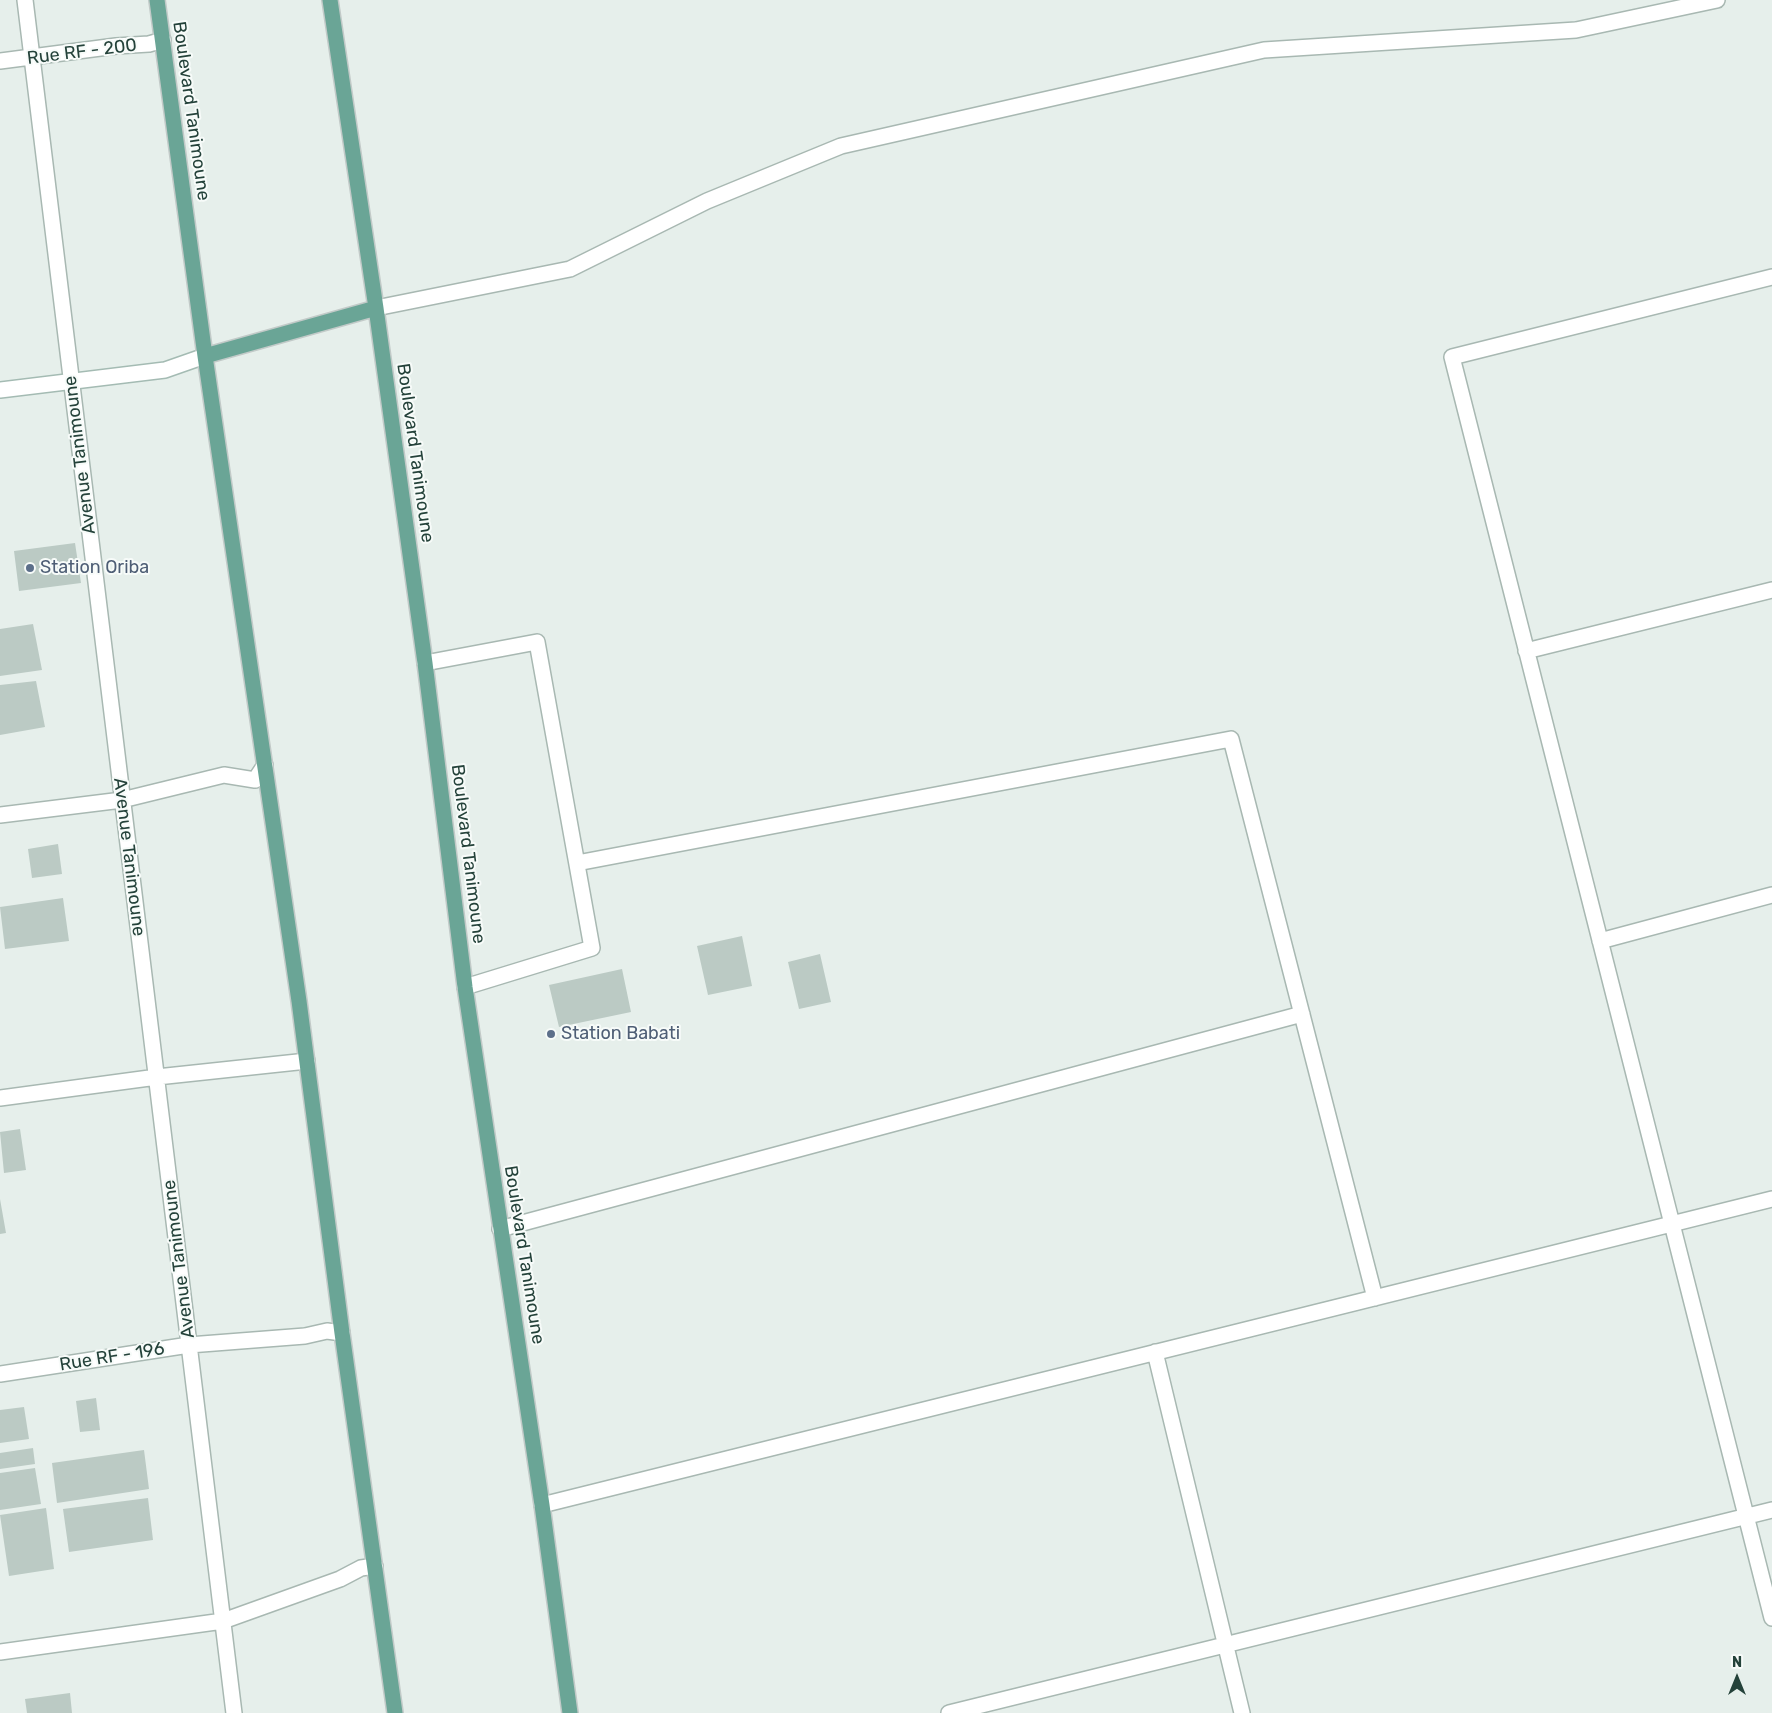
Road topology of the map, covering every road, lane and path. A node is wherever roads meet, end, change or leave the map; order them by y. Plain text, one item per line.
1 (25, 0) edge
2 (157, 0) edge
3 (330, 0) edge
4 (1717, 0) edge
5 (163, 40) junction
6 (32, 57) junction
7 (0, 61) edge
8 (1772, 277) edge
9 (376, 308) junction
10 (205, 356) junction
11 (71, 381) junction
12 (0, 390) edge
13 (1772, 590) edge
14 (1526, 651) junction
15 (425, 663) junction
16 (265, 765) junction
17 (122, 800) junction
18 (0, 816) edge
19 (576, 863) junction
20 (1772, 895) edge
21 (1600, 941) junction
22 (466, 987) junction
23 (1302, 1014) junction
24 (307, 1061) junction
25 (157, 1078) junction
26 (0, 1098) edge
27 (1772, 1199) edge
28 (1672, 1224) junction
29 (500, 1229) junction
30 (1375, 1298) junction
31 (342, 1334) junction
32 (189, 1345) junction
33 (1155, 1352) junction
34 (0, 1374) edge
35 (542, 1505) junction
36 (1772, 1510) edge
37 (1746, 1516) junction
38 (374, 1566) junction
39 (1772, 1618) edge
40 (223, 1621) junction
41 (1225, 1644) junction
42 (0, 1652) edge
43 (234, 1713) edge
44 (395, 1713) edge
45 (570, 1713) edge
46 (949, 1713) edge
47 (1242, 1713) edge

1 - 6 street, Avenue Tanimoune
2 - 5 main road, Boulevard Tanimoune
3 - 9 main road, Boulevard Tanimoune
4 - 9 street
5 - 6 street, Rue RF - 200
5 - 10 main road, Boulevard Tanimoune
6 - 7 street, Rue RF - 200
6 - 11 street, Avenue Tanimoune
8 - 14 street
9 - 10 main road
9 - 15 main road, Boulevard Tanimoune
10 - 11 street
10 - 16 main road, Boulevard Tanimoune
11 - 12 street
11 - 17 street, Avenue Tanimoune
13 - 14 street
14 - 21 street
15 - 19 street
15 - 22 main road, Boulevard Tanimoune
16 - 17 street
16 - 24 main road, Boulevard Tanimoune
17 - 18 street
17 - 25 street, Avenue Tanimoune
19 - 22 street
19 - 23 street
20 - 21 street
21 - 28 street
22 - 29 main road, Boulevard Tanimoune
23 - 29 street
23 - 30 street
24 - 25 street
24 - 31 main road, Boulevard Tanimoune
25 - 26 street
25 - 32 street, Avenue Tanimoune
27 - 28 street
28 - 30 street
28 - 37 street
29 - 35 main road, Boulevard Tanimoune
30 - 33 street
31 - 32 street, Rue RF - 196
31 - 38 main road, Boulevard Tanimoune
32 - 34 street, Rue RF - 196
32 - 40 street, Avenue Tanimoune
33 - 35 street
33 - 41 street
35 - 45 main road, Boulevard Tanimoune
36 - 37 street
37 - 39 street
37 - 41 street
38 - 40 street
38 - 44 main road, Boulevard Tanimoune
40 - 42 street
40 - 43 street, Avenue Tanimoune
41 - 46 street
41 - 47 street

